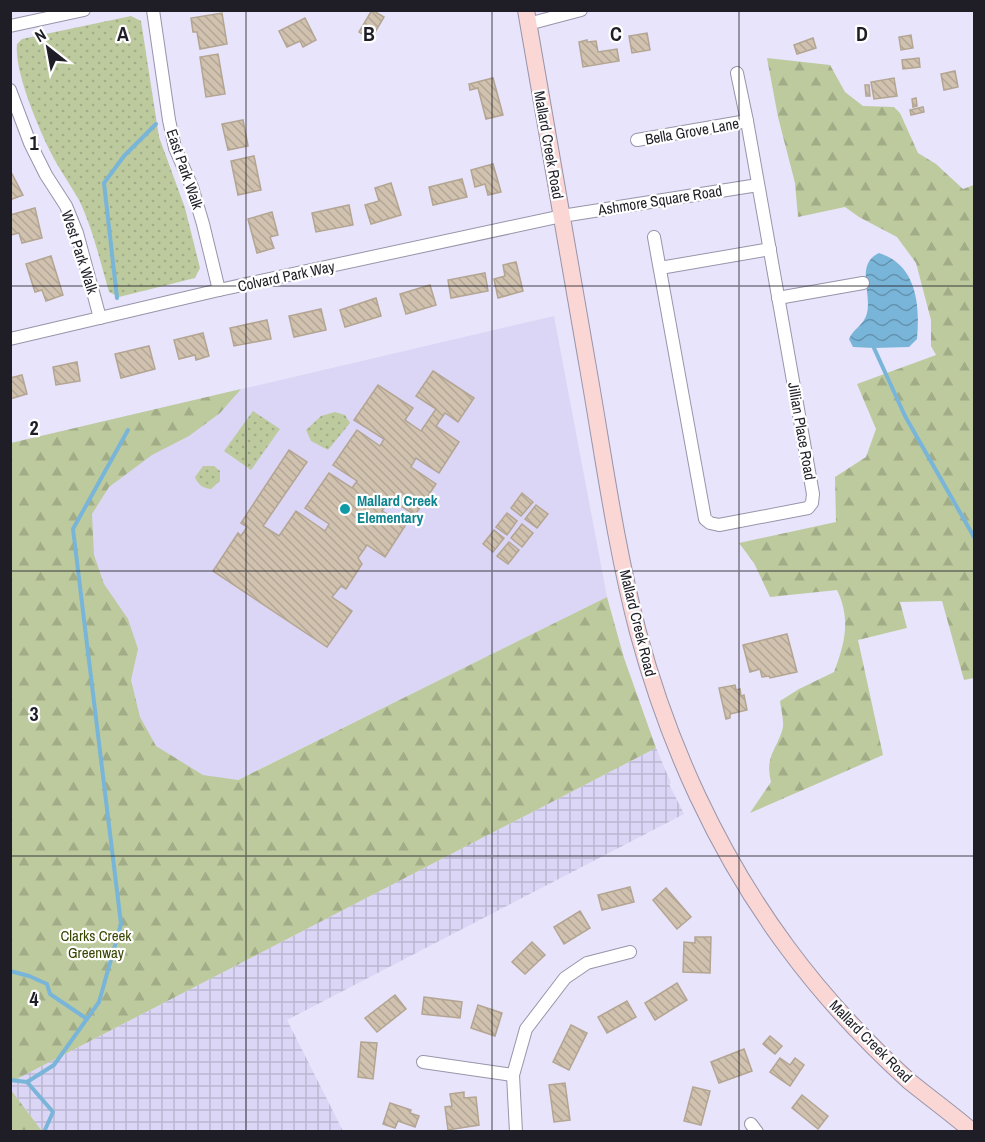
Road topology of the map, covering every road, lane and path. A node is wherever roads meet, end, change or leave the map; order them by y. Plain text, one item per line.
1 (84, 10) edge
2 (153, 10) edge
3 (581, 10) edge
4 (527, 17) edge
5 (10, 26) edge
6 (737, 73) dead end
7 (10, 90) edge
8 (747, 121) junction
9 (637, 140) dead end
10 (758, 185) junction
11 (562, 216) junction
12 (654, 237) dead end
13 (770, 249) junction
14 (660, 268) junction
15 (863, 283) dead end
16 (219, 290) junction
17 (778, 298) junction
18 (100, 318) junction
19 (10, 339) edge
20 (630, 952) dead end
21 (423, 1062) dead end
22 (513, 1075) junction
23 (516, 1131) edge
24 (973, 1131) edge

1 - 5 street
2 - 16 street, East Park Walk
3 - 4 street
4 - 11 main road, Mallard Creek Road
6 - 8 street, Jillian Place Road
7 - 18 street, West Park Walk
8 - 9 street, Bella Grove Lane
8 - 10 street, Jillian Place Road
10 - 11 street, Ashmore Square Road
10 - 13 street, Jillian Place Road
11 - 16 street, Colvard Park Way
11 - 24 main road, Mallard Creek Road
12 - 14 street, Jillian Place Road
13 - 14 street
13 - 17 street, Jillian Place Road
14 - 17 street, Jillian Place Road
15 - 17 street
16 - 18 street, Colvard Park Way
18 - 19 street, Colvard Park Way
20 - 22 street
21 - 22 street
22 - 23 street

